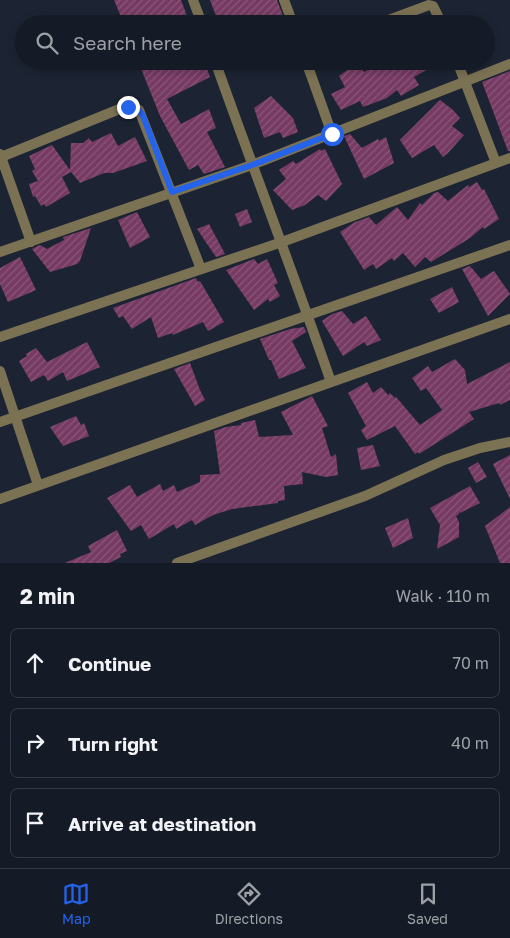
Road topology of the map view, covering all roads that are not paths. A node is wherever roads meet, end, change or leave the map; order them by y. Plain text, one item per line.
1 (193, 0) edge
2 (284, 0) edge
3 (199, 15) edge
4 (290, 15) edge
5 (402, 15) edge
6 (438, 15) edge
7 (510, 64) edge
8 (218, 70) edge
9 (309, 70) edge
10 (461, 70) edge
11 (494, 70) edge
12 (495, 70) edge
13 (466, 81) junction
14 (332, 134) junction
15 (0, 156) edge
16 (510, 158) edge
17 (496, 163) junction
18 (252, 165) junction
19 (172, 192) junction
20 (31, 242) junction
21 (282, 242) junction
22 (510, 245) edge
23 (0, 252) edge
24 (201, 269) junction
25 (308, 316) junction
26 (510, 319) edge
27 (0, 337) edge
28 (0, 371) edge
29 (331, 382) junction
30 (15, 416) junction
31 (0, 422) edge
32 (510, 442) edge
33 (38, 485) junction
34 (0, 499) edge
35 (177, 563) edge

1 - 3 street
2 - 4 street
5 - 6 street
7 - 12 street
8 - 18 street
9 - 14 street
10 - 13 street
11 - 13 street
13 - 14 street
13 - 17 street
14 - 18 street
15 - 19 street
15 - 20 street
16 - 17 street
17 - 21 street
18 - 19 street
18 - 21 street
19 - 20 street
19 - 24 street
20 - 23 street
21 - 24 street
21 - 25 street
22 - 25 street
24 - 27 street
25 - 29 street
25 - 30 street
26 - 29 street
28 - 30 street
29 - 33 street
30 - 31 street
30 - 33 street
32 - 35 street
33 - 34 street

